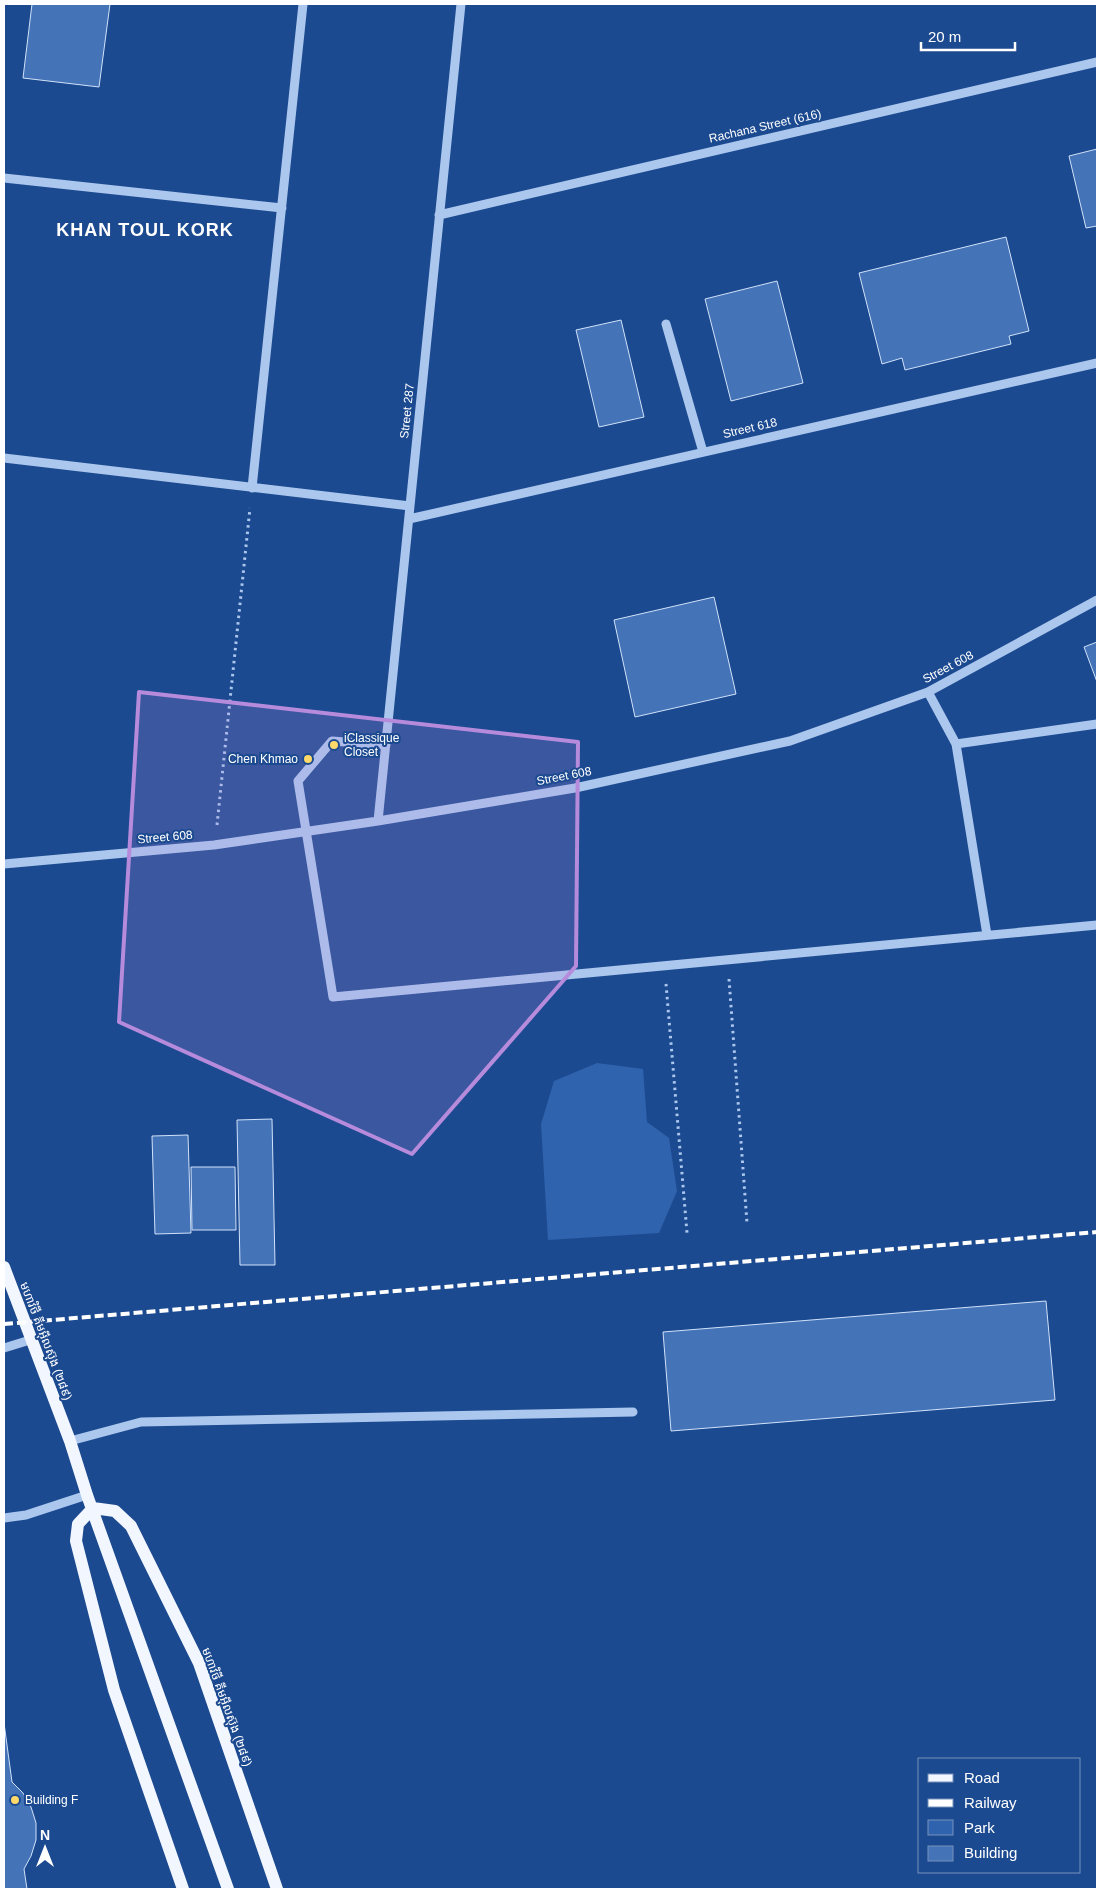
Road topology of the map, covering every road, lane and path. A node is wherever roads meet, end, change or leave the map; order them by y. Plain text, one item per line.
1 (303, 4) edge
2 (461, 4) edge
3 (1097, 62) edge
4 (4, 178) edge
5 (282, 208) junction
6 (439, 215) junction
7 (666, 324) dead end
8 (1097, 363) edge
9 (703, 452) junction
10 (4, 458) edge
11 (252, 488) junction
12 (410, 506) junction
13 (409, 519) junction
14 (1097, 600) edge
15 (928, 692) junction
16 (1097, 724) edge
17 (956, 744) junction
18 (386, 745) junction
19 (378, 821) junction
20 (306, 832) junction
21 (214, 845) junction
22 (4, 864) edge
23 (1097, 925) edge
24 (987, 935) junction
25 (728, 959) junction
26 (665, 965) junction
27 (747, 1223) dead end
28 (687, 1233) dead end
29 (4, 1267) edge
30 (30, 1340) junction
31 (4, 1348) edge
32 (634, 1412) dead end
33 (70, 1441) junction
34 (87, 1495) junction
35 (93, 1508) junction
36 (4, 1518) edge
37 (183, 1889) edge
38 (228, 1889) edge
39 (277, 1889) edge

1 - 5 street
2 - 6 street, Street 287
3 - 6 street, Rachana Street (616)
4 - 5 street
5 - 11 street
6 - 12 street, Street 287
7 - 9 street
8 - 9 street, Street 618
9 - 13 street, Street 618
10 - 11 street
11 - 12 street
11 - 21 path
12 - 13 street, Street 287
13 - 18 street, Street 287
14 - 15 street, Street 608
15 - 17 street
15 - 19 street, Street 608
16 - 17 street
17 - 24 street
18 - 19 street, Street 287
18 - 20 street
19 - 20 street, Street 608
20 - 21 street, Street 608
20 - 26 street
21 - 22 street, Street 608
23 - 24 street
24 - 25 street
25 - 26 street
25 - 27 path
26 - 28 path
29 - 30 main road, មហាវិថី គីមអ៊ីលស៊ុង (២៨៩)
30 - 31 street
30 - 33 main road, មហាវិថី គីមអ៊ីលស៊ុង (២៨៩)
32 - 33 street
33 - 34 main road, មហាវិថី គីមអ៊ីលស៊ុង (២៨៩)
34 - 35 main road, មហាវិថី គីមអ៊ីលស៊ុង (២៨៩)
34 - 36 street
35 - 37 main road
35 - 38 main road
35 - 39 main road, មហាវិថី គីមអ៊ីលស៊ុង (២៨៩)

